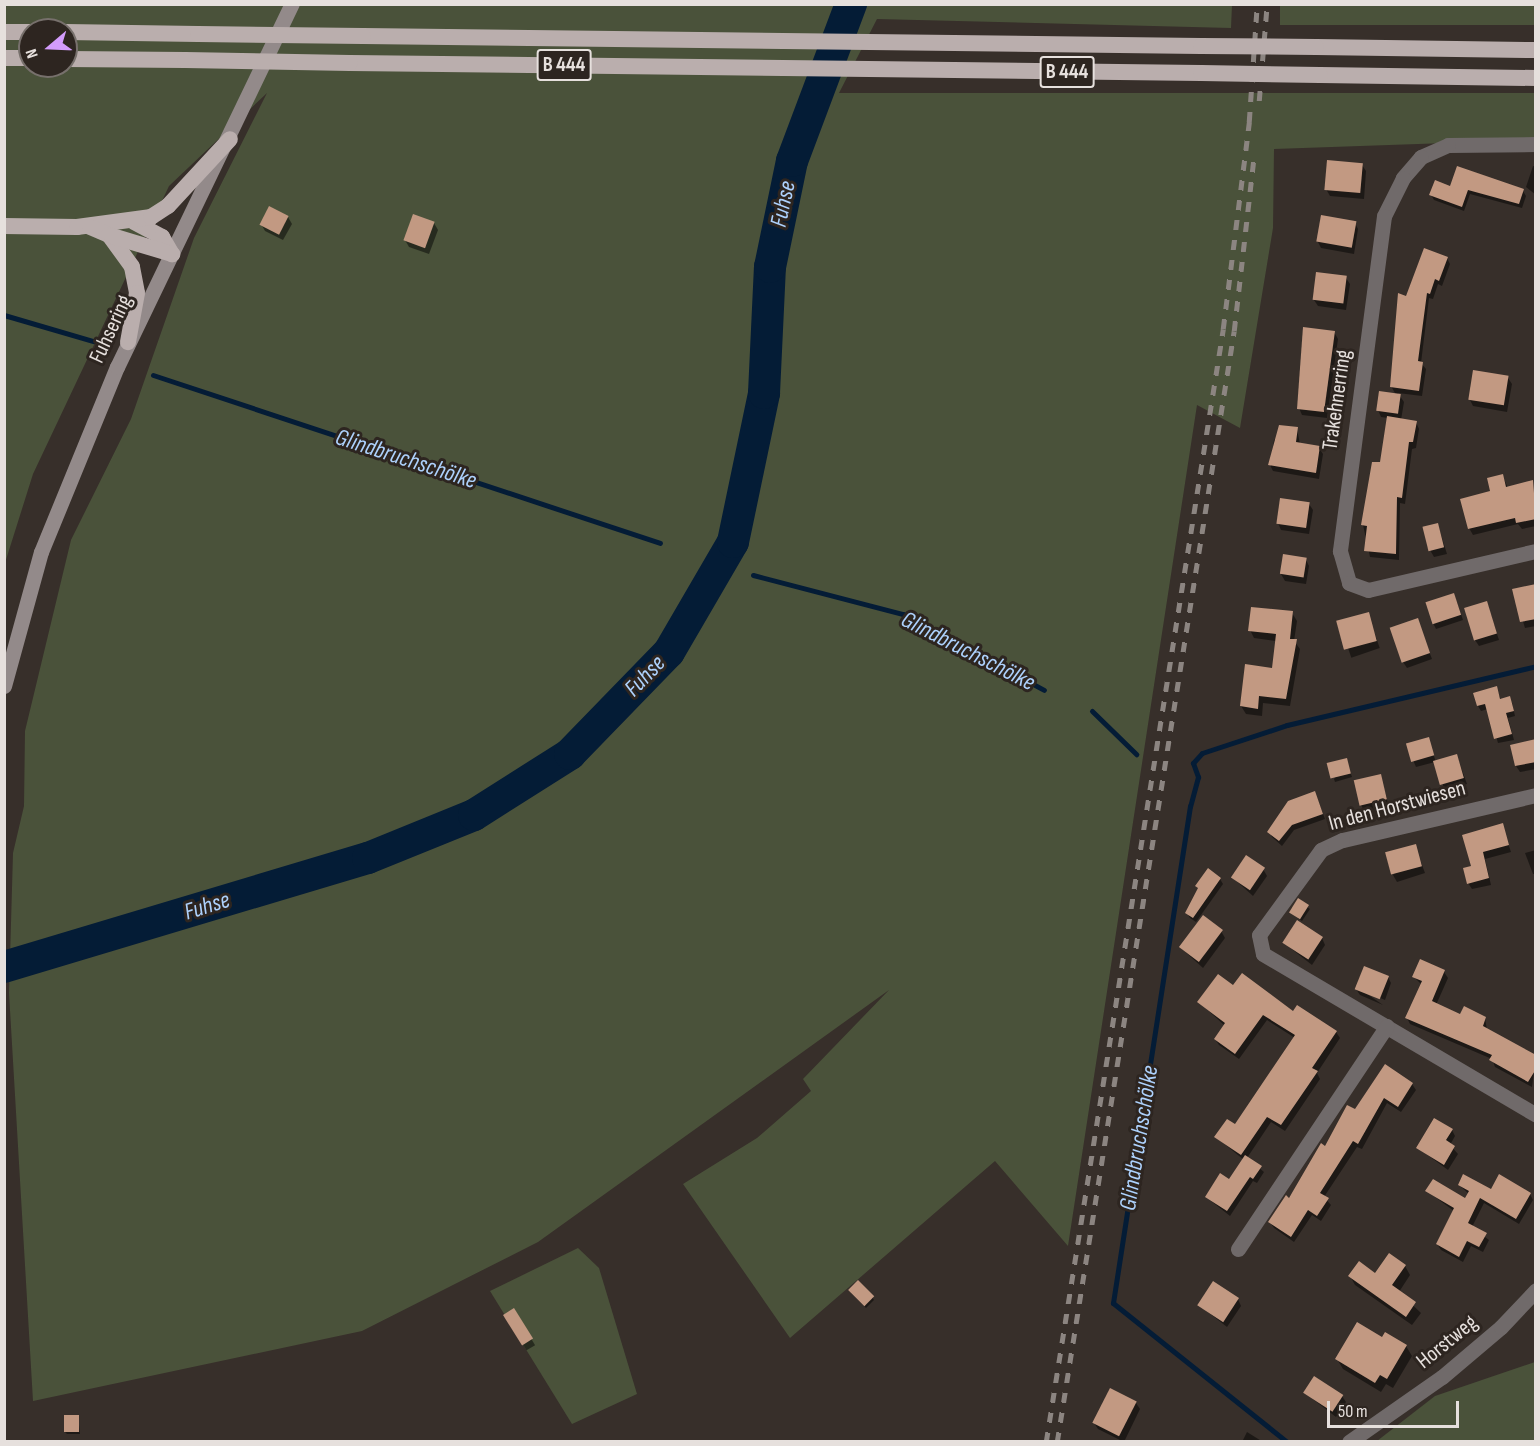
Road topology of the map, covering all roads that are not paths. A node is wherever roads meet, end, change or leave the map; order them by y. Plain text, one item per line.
1 (292, 4) edge
2 (78, 32) edge
3 (1536, 50) edge
4 (78, 59) edge
5 (1536, 78) edge
6 (230, 140) junction
7 (1536, 144) edge
8 (134, 222) junction
9 (4, 226) edge
10 (86, 226) junction
11 (109, 235) junction
12 (172, 254) junction
13 (128, 342) junction
14 (1536, 551) edge
15 (4, 686) edge
16 (1536, 795) edge
17 (1387, 1026) junction
18 (1536, 1115) edge
19 (1238, 1249) dead end
20 (1536, 1290) edge
21 (1349, 1442) edge

1 - 6 main road, Fuhsering
2 - 3 highway, B 444, bridge
4 - 5 highway, B 444, bridge
6 - 8 highway
6 - 12 main road, Fuhsering
7 - 14 street, Trakehnerring
8 - 10 highway
8 - 12 highway
9 - 10 highway
10 - 11 highway
11 - 12 highway
11 - 13 highway
12 - 13 main road, Fuhsering
13 - 15 main road, Fuhsering
16 - 17 street, In den Horstwiesen
17 - 18 street, In den Horstwiesen
17 - 19 street
20 - 21 street, Horstweg

